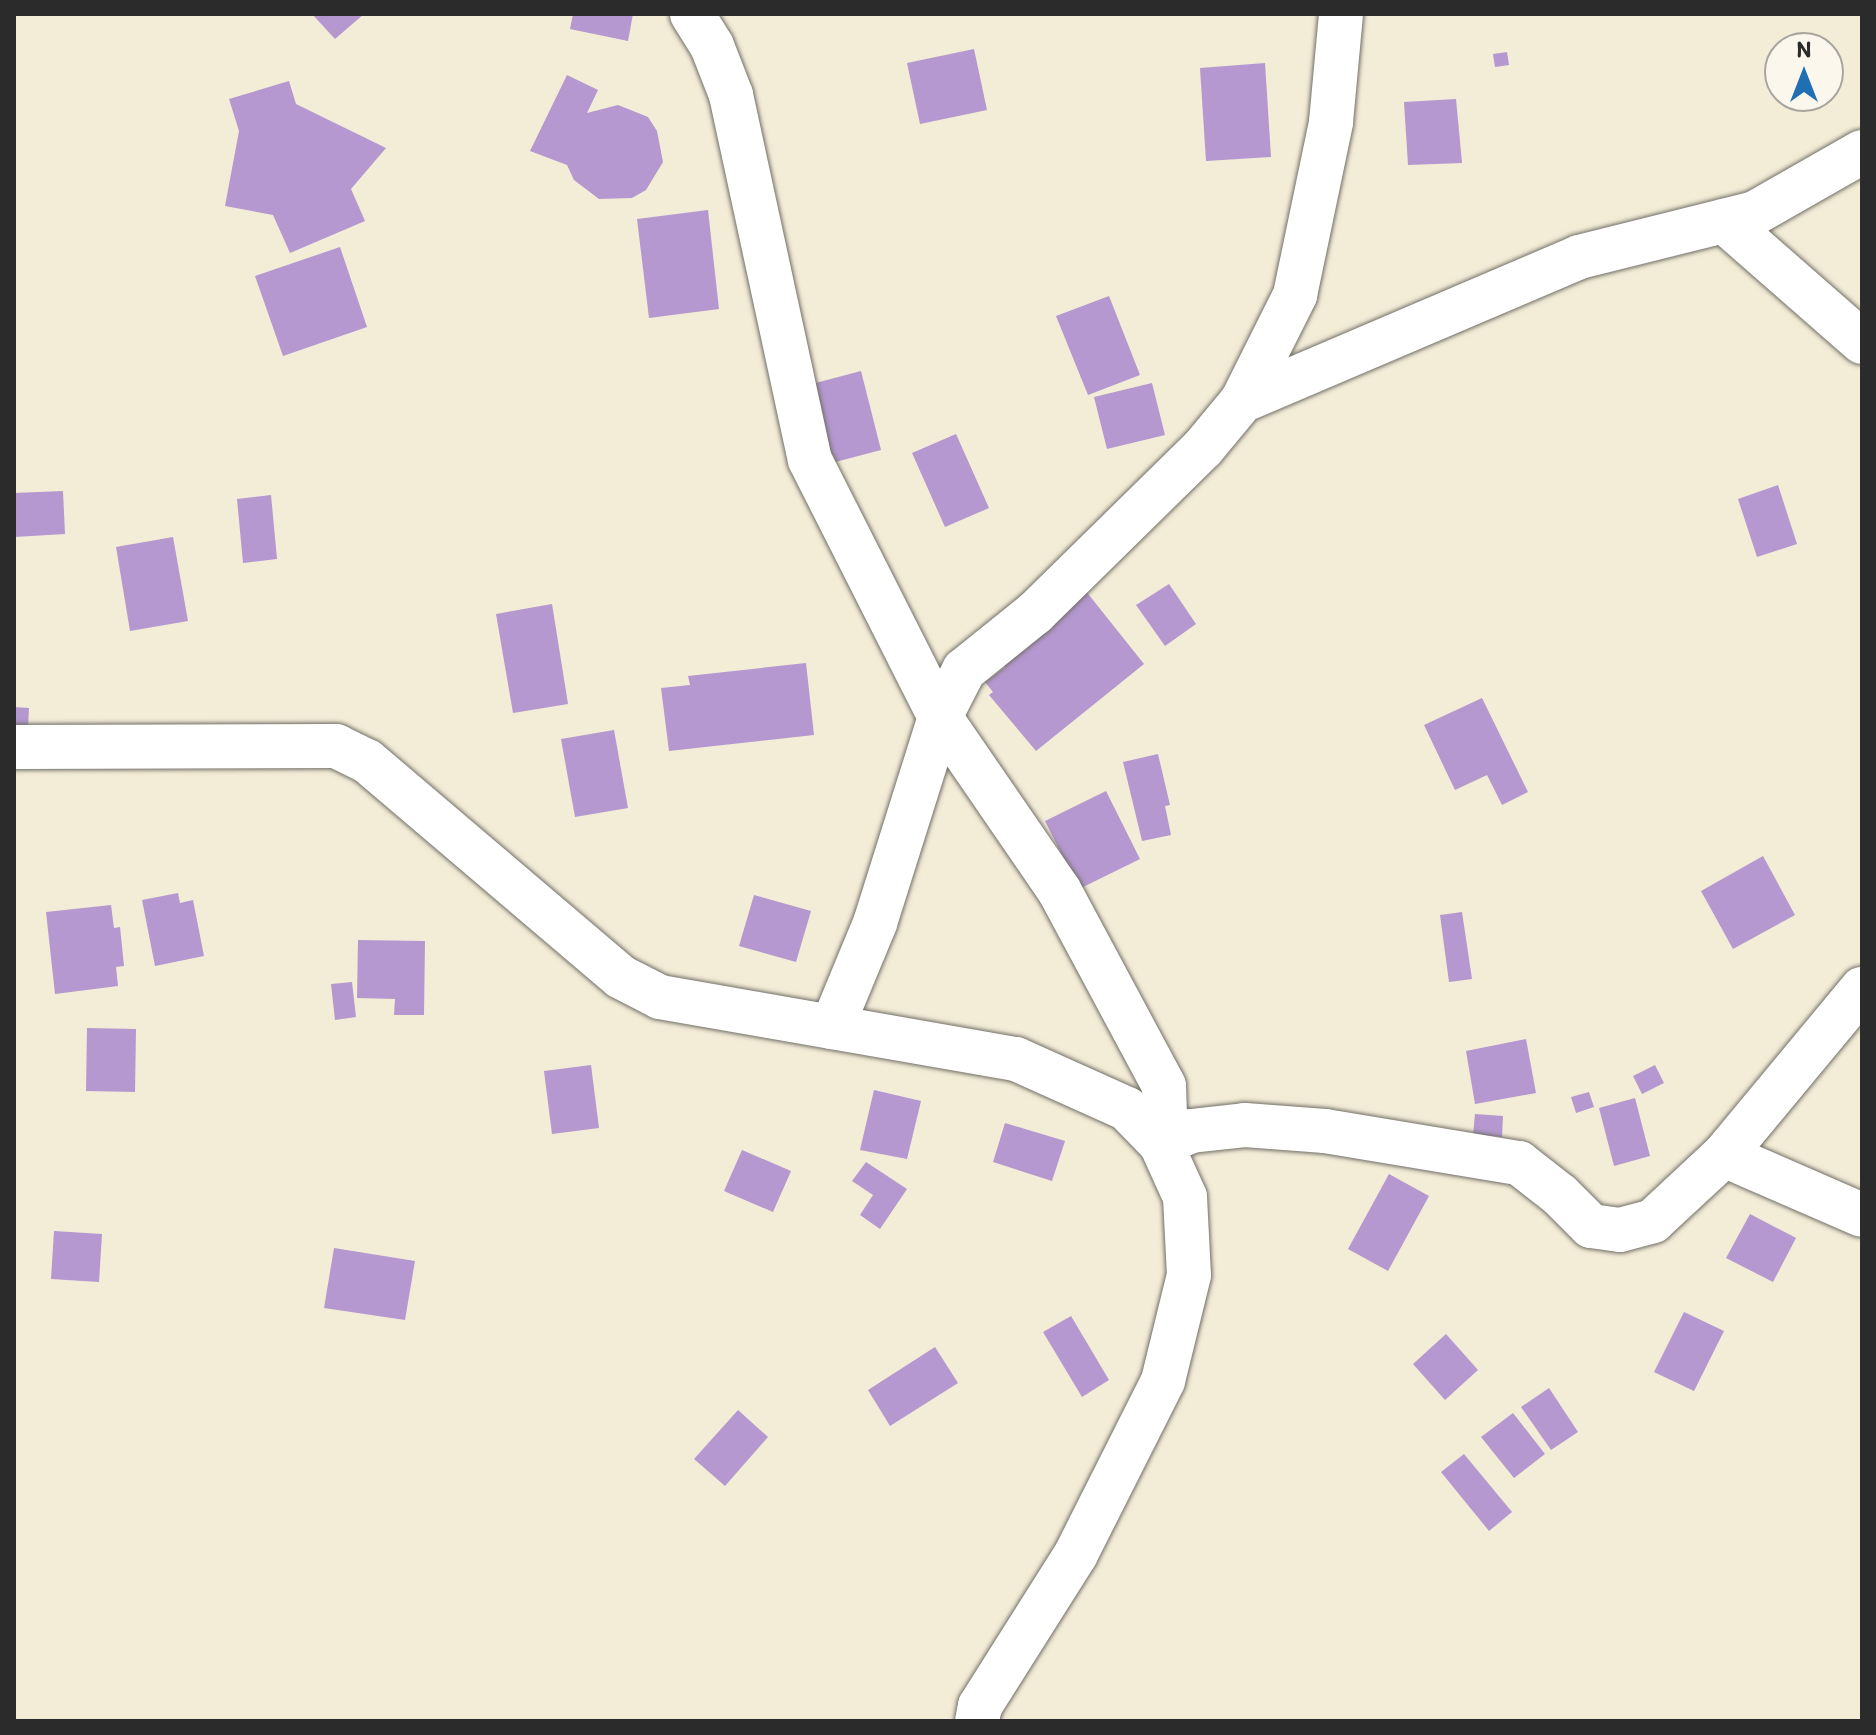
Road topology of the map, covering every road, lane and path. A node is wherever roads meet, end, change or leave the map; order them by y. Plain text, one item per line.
1 (692, 14) edge
2 (1341, 14) edge
3 (1862, 152) edge
4 (1724, 221) junction
5 (1862, 342) edge
6 (1242, 401) junction
7 (940, 717) junction
8 (14, 747) edge
9 (1862, 989) edge
10 (832, 1027) junction
11 (1161, 1144) junction
12 (1724, 1155) junction
13 (1862, 1215) edge
14 (977, 1721) edge

1 - 7 street
2 - 6 street
3 - 4 street
4 - 5 street
4 - 6 street
6 - 7 street
7 - 10 street
7 - 11 street
8 - 10 street
9 - 12 street
10 - 11 street
11 - 12 street
11 - 14 street
12 - 13 street

